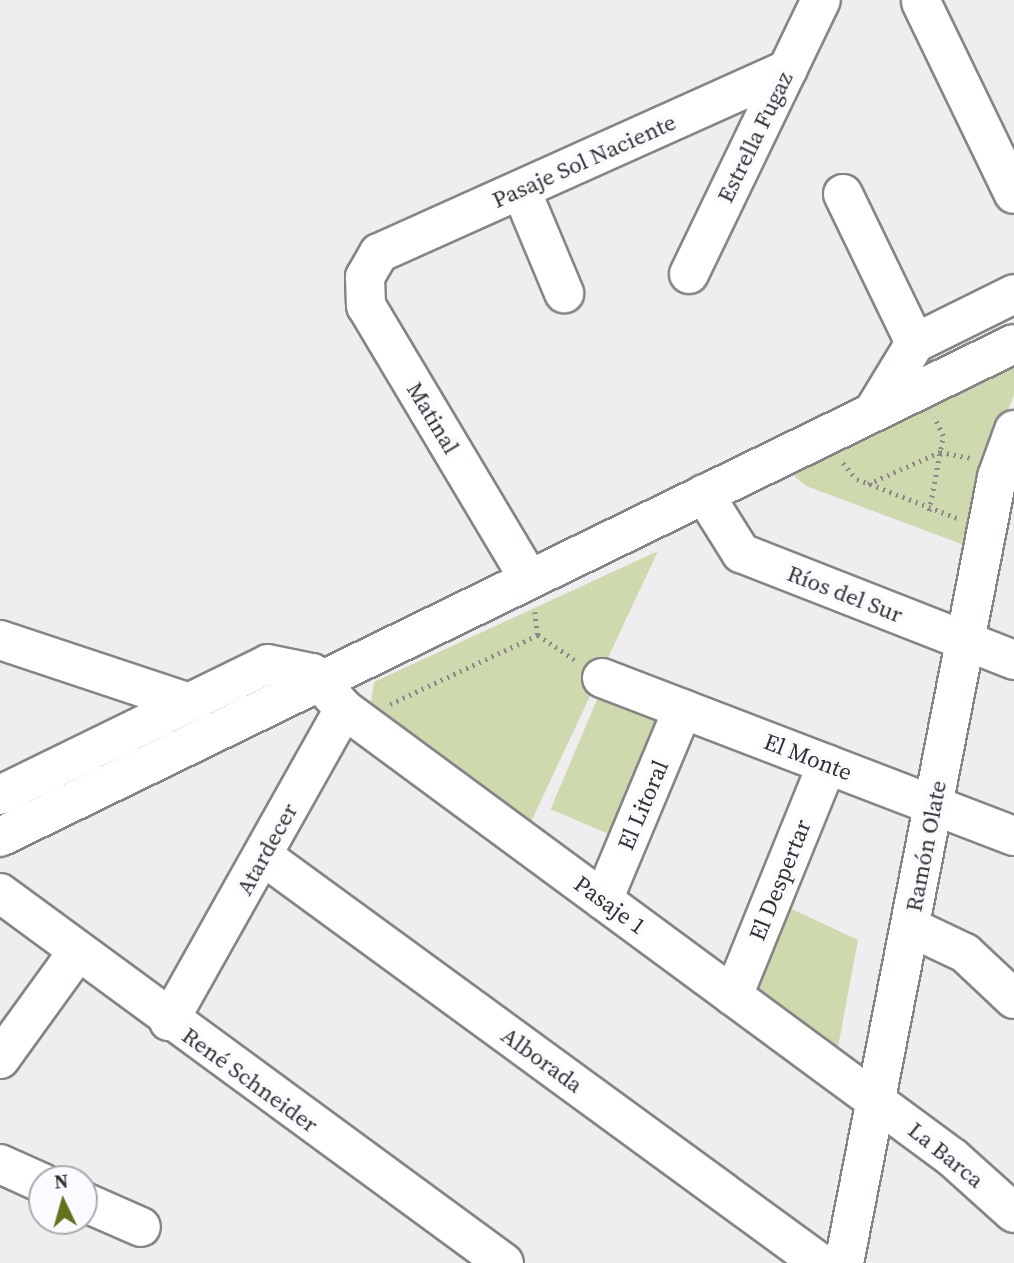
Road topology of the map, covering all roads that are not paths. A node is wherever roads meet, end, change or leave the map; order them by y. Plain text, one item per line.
1 (821, 0) edge
2 (921, 2) dead end
3 (788, 69) junction
4 (521, 190) junction
5 (843, 194) dead end
6 (1014, 194) edge
7 (379, 253) joint
8 (689, 274) dead end
9 (564, 293) dead end
10 (1014, 294) edge
11 (927, 336) junction
12 (1014, 344) edge
13 (958, 371) junction
14 (873, 412) junction
15 (1007, 464) edge
16 (704, 494) junction
17 (531, 592) junction
18 (0, 640) edge
19 (966, 641) junction
20 (1014, 660) edge
21 (602, 678) road end
22 (186, 702) junction
23 (340, 703) junction
24 (683, 709) junction
25 (827, 764) junction
26 (0, 795) edge
27 (933, 805) junction
28 (1014, 835) edge
29 (0, 837) edge
30 (264, 856) junction
31 (0, 893) edge
32 (603, 900) junction
33 (910, 928) junction
34 (76, 954) junction
35 (733, 996) junction
36 (1014, 999) edge
37 (169, 1021) junction
38 (0, 1059) edge
39 (876, 1100) junction
40 (0, 1164) edge
41 (28, 1177) edge
42 (98, 1208) edge
43 (1014, 1213) edge
44 (141, 1227) dead end
45 (503, 1263) edge
46 (820, 1263) edge
47 (844, 1263) edge

1 - 3 street, Estrella Fugaz
2 - 6 street
3 - 4 street, Pasaje Sol Naciente
3 - 8 street, Estrella Fugaz
4 - 7 street, Pasaje Sol Naciente
4 - 9 street
5 - 11 street
7 - 17 street, Matinal
10 - 11 street
11 - 13 street
11 - 14 street
12 - 13 street
13 - 14 street
14 - 16 street
15 - 19 street, Ramón Olate
16 - 17 street
16 - 19 street, Ríos del Sur
17 - 23 street
18 - 22 street
19 - 20 street, Ríos del Sur
19 - 27 street, Ramón Olate
21 - 24 street, El Monte
22 - 23 street, Pasaje 1
22 - 26 street, Pasaje 1
23 - 29 street
23 - 30 street, Atardecer
23 - 32 street, Pasaje 1
24 - 25 street, El Monte
24 - 32 street, El Litoral
25 - 27 street, El Monte
25 - 35 street, El Despertar
27 - 28 street, El Monte
27 - 33 street, Ramón Olate
30 - 37 street, Atardecer
30 - 46 street, Alborada
31 - 34 street, René Schneider
32 - 35 street, Pasaje 1
33 - 36 street
33 - 39 street, Ramón Olate
34 - 37 street, René Schneider
34 - 38 street
35 - 39 street, Pasaje 1
37 - 45 street, René Schneider
39 - 43 street, La Barca
39 - 47 street, Ramón Olate
40 - 41 street
42 - 44 street

